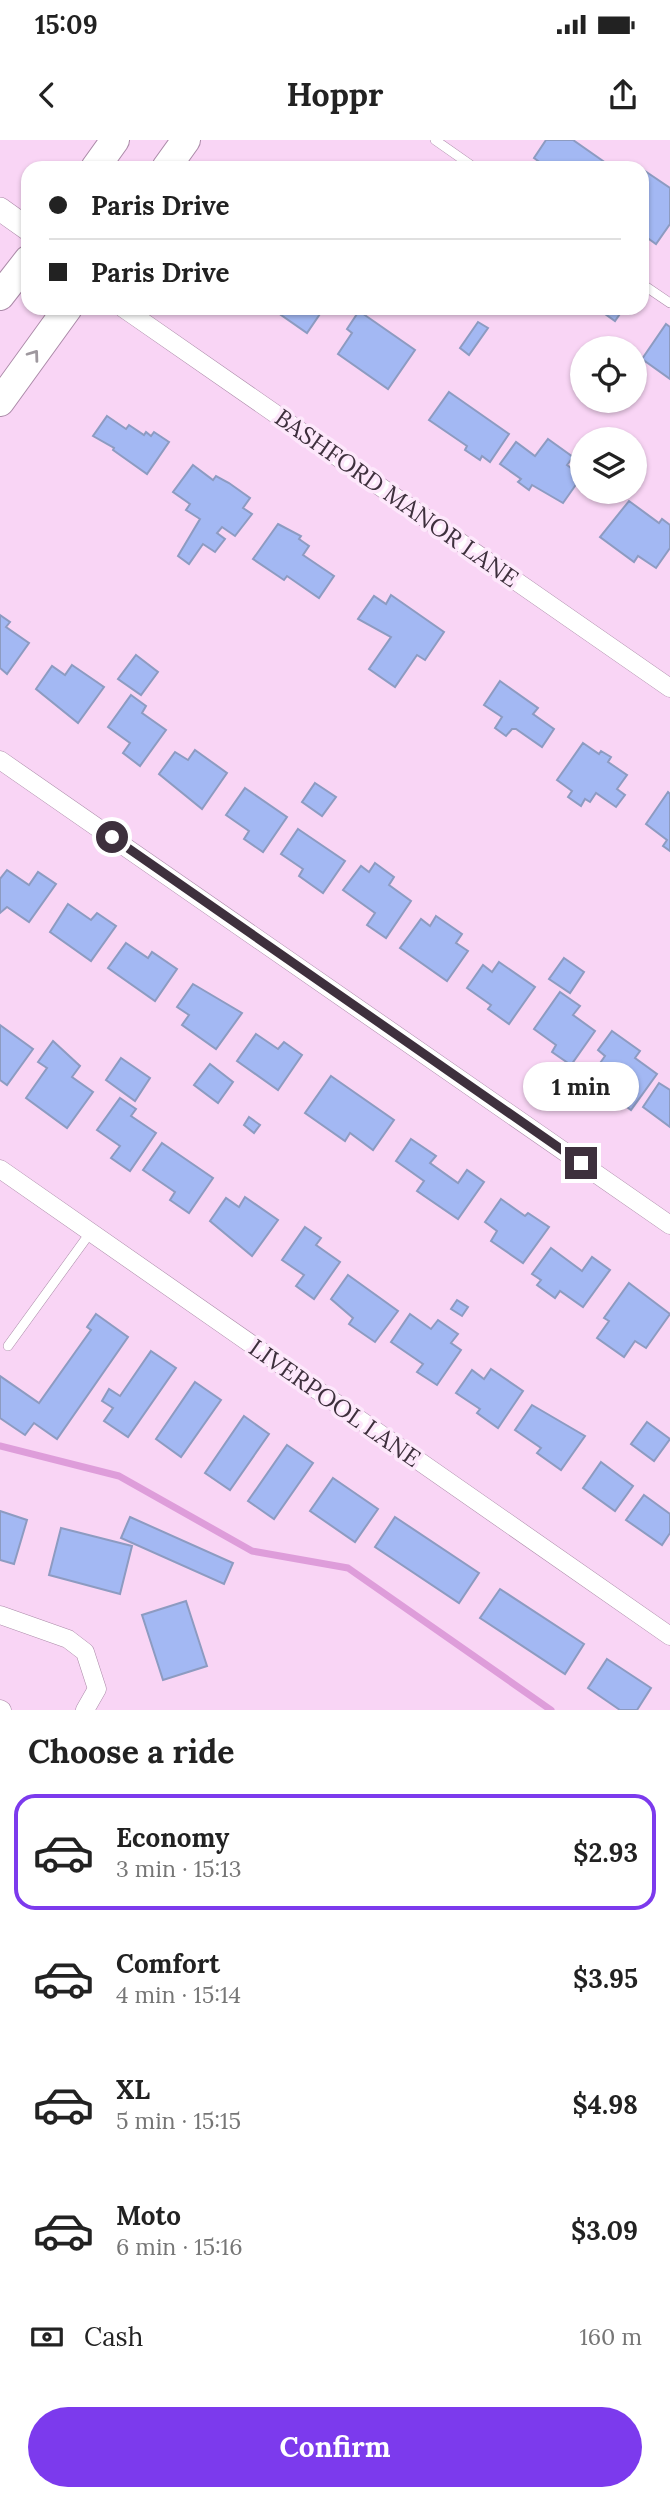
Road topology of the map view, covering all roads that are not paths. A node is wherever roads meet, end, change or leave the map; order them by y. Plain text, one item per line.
1 (115, 140) edge
2 (186, 140) edge
3 (435, 140) edge
4 (100, 161) edge
5 (171, 161) edge
6 (465, 161) edge
7 (0, 209) edge
8 (21, 224) edge
9 (21, 269) edge
10 (649, 289) edge
11 (0, 296) edge
12 (670, 303) edge
13 (63, 315) edge
14 (133, 315) edge
15 (0, 402) edge
16 (670, 688) edge
17 (0, 760) edge
18 (0, 1170) edge
19 (670, 1225) edge
20 (90, 1233) junction
21 (8, 1346) dead end
22 (0, 1615) edge
23 (670, 1636) edge
24 (85, 1710) edge

1 - 4 main road
2 - 5 main road
3 - 6 lane
7 - 8 street
9 - 11 main road
10 - 12 lane
15 -> 13 main road
14 - 16 street, BASHFORD MANOR LANE
17 - 19 street
18 - 20 street, LIVERPOOL LANE
20 - 21 lane
20 - 23 street, LIVERPOOL LANE
22 - 24 street

